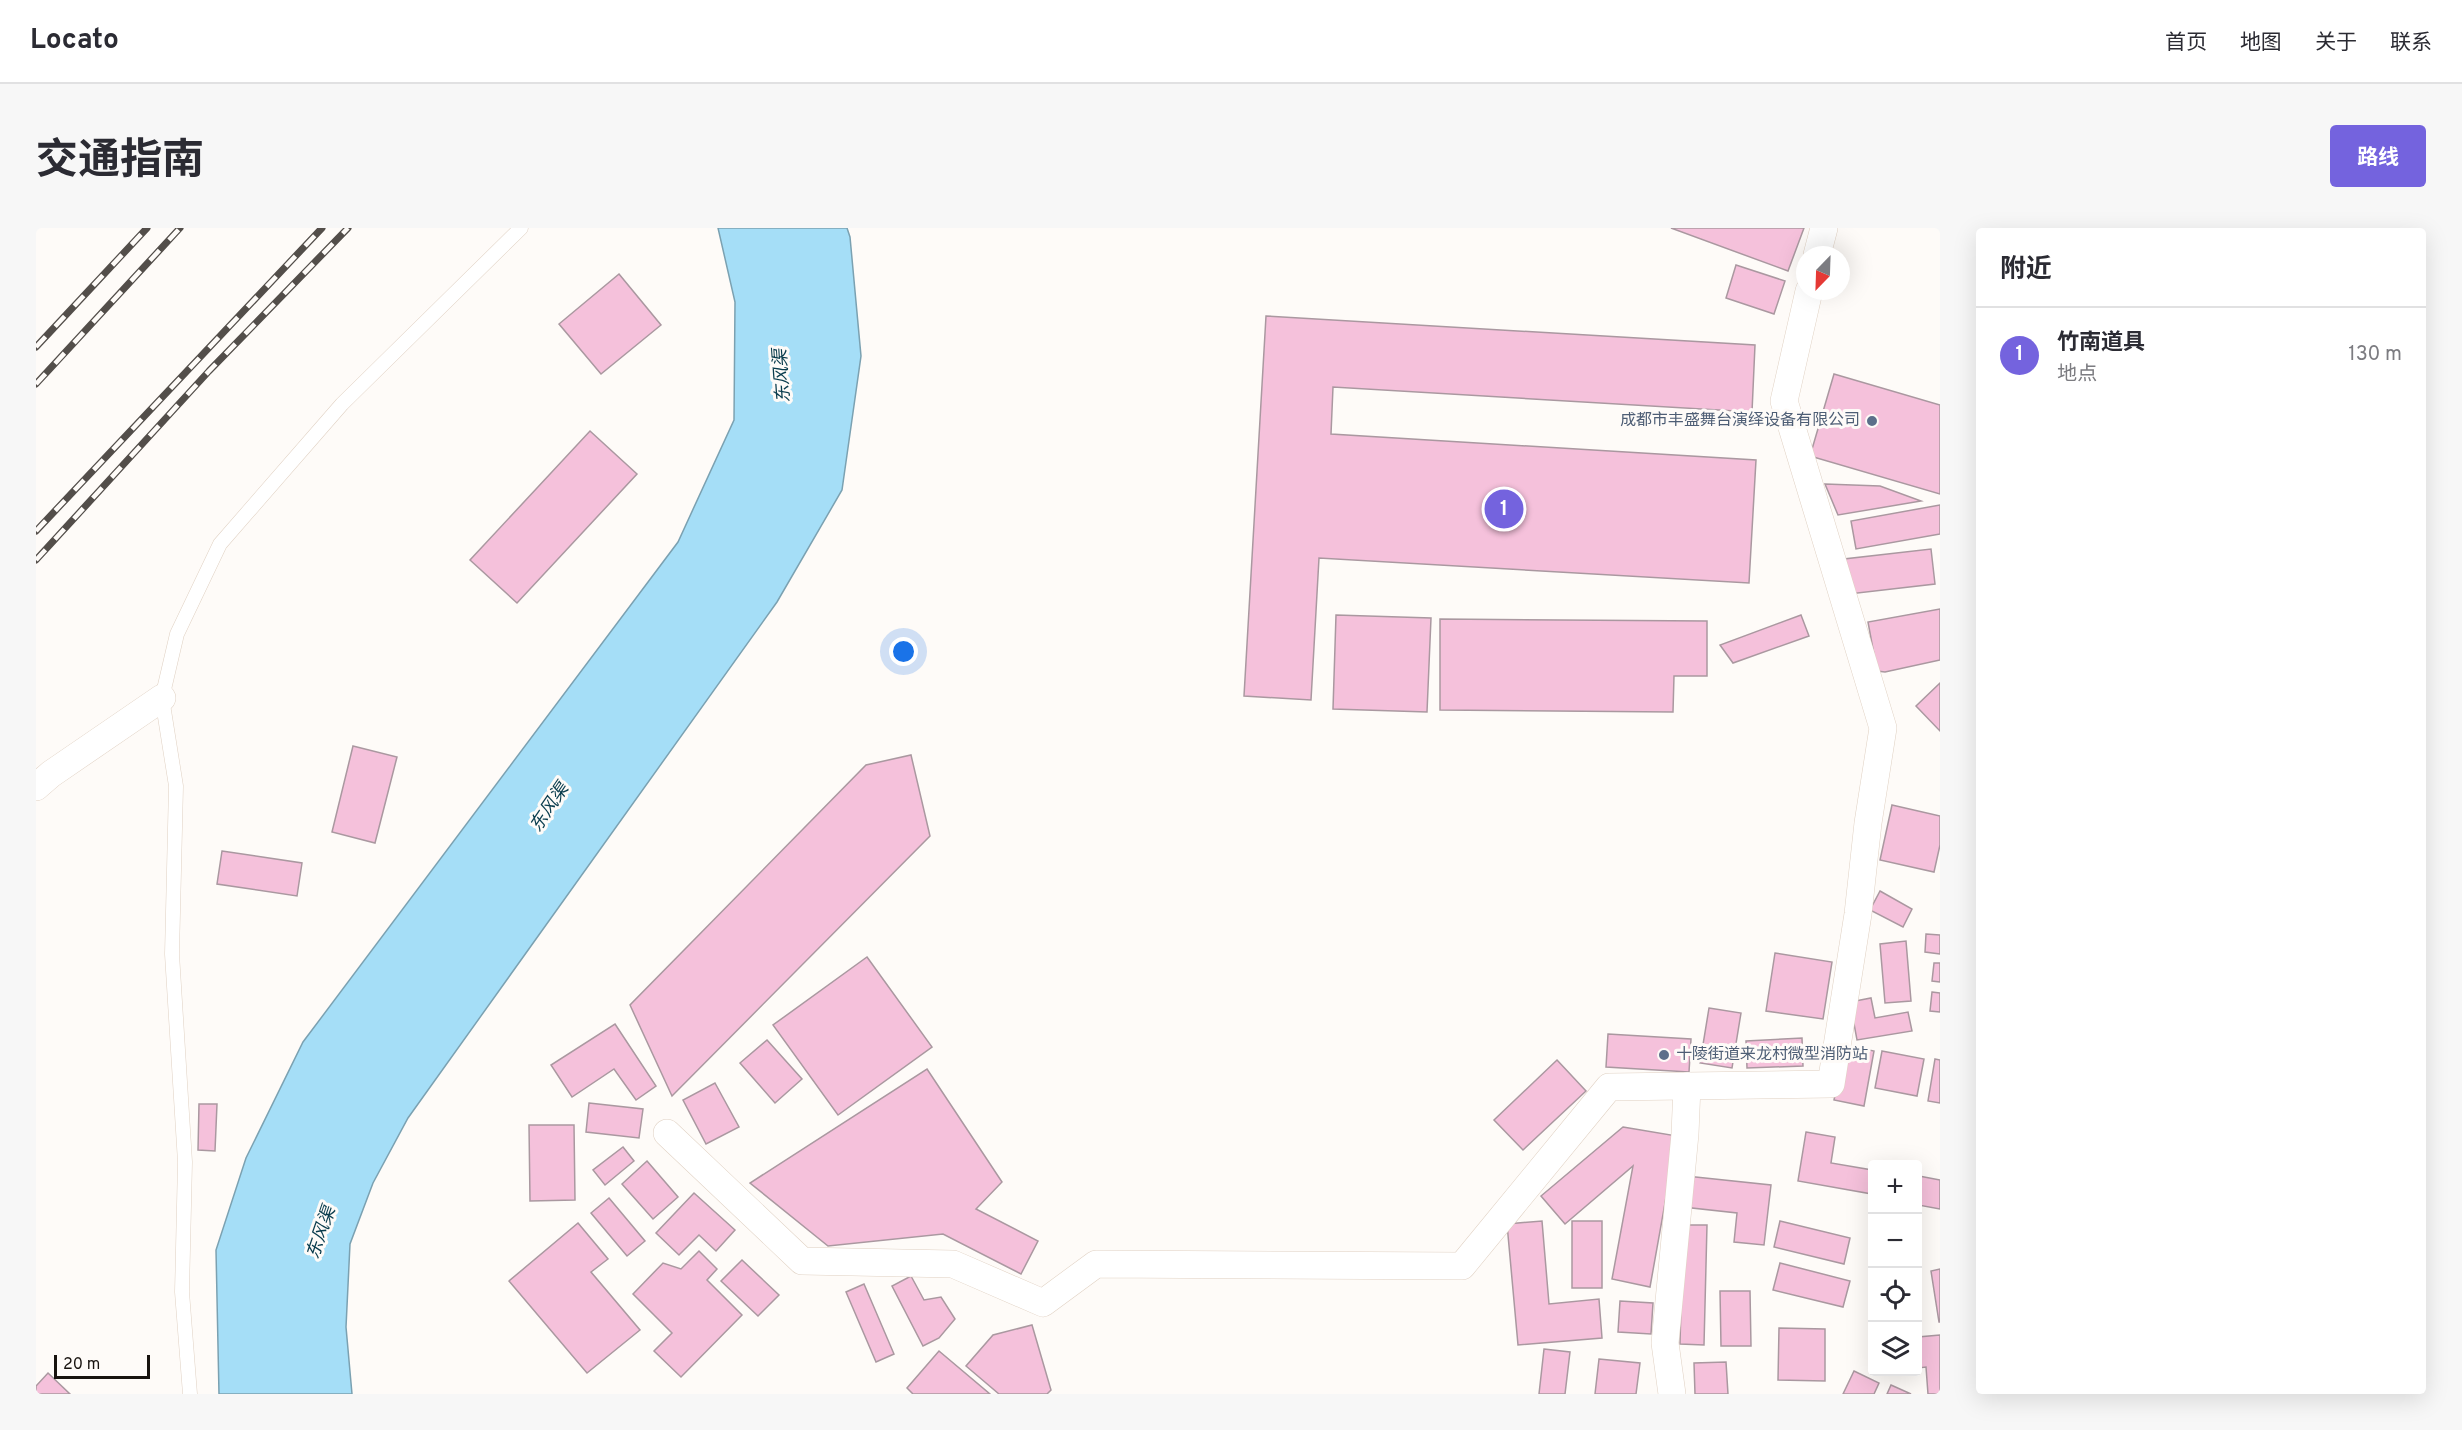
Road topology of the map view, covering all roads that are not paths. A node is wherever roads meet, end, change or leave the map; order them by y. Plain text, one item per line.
1 (521, 228) edge
2 (1824, 228) edge
3 (1819, 246) edge
4 (1807, 300) edge
5 (162, 698) junction
6 (36, 787) edge
7 (1687, 1086) junction
8 (667, 1133) dead end
9 (190, 1394) edge
10 (1672, 1394) edge

1 - 5 lane
2 - 3 street
4 - 7 street
5 - 6 street
5 - 9 lane
7 - 8 street
7 - 10 street

